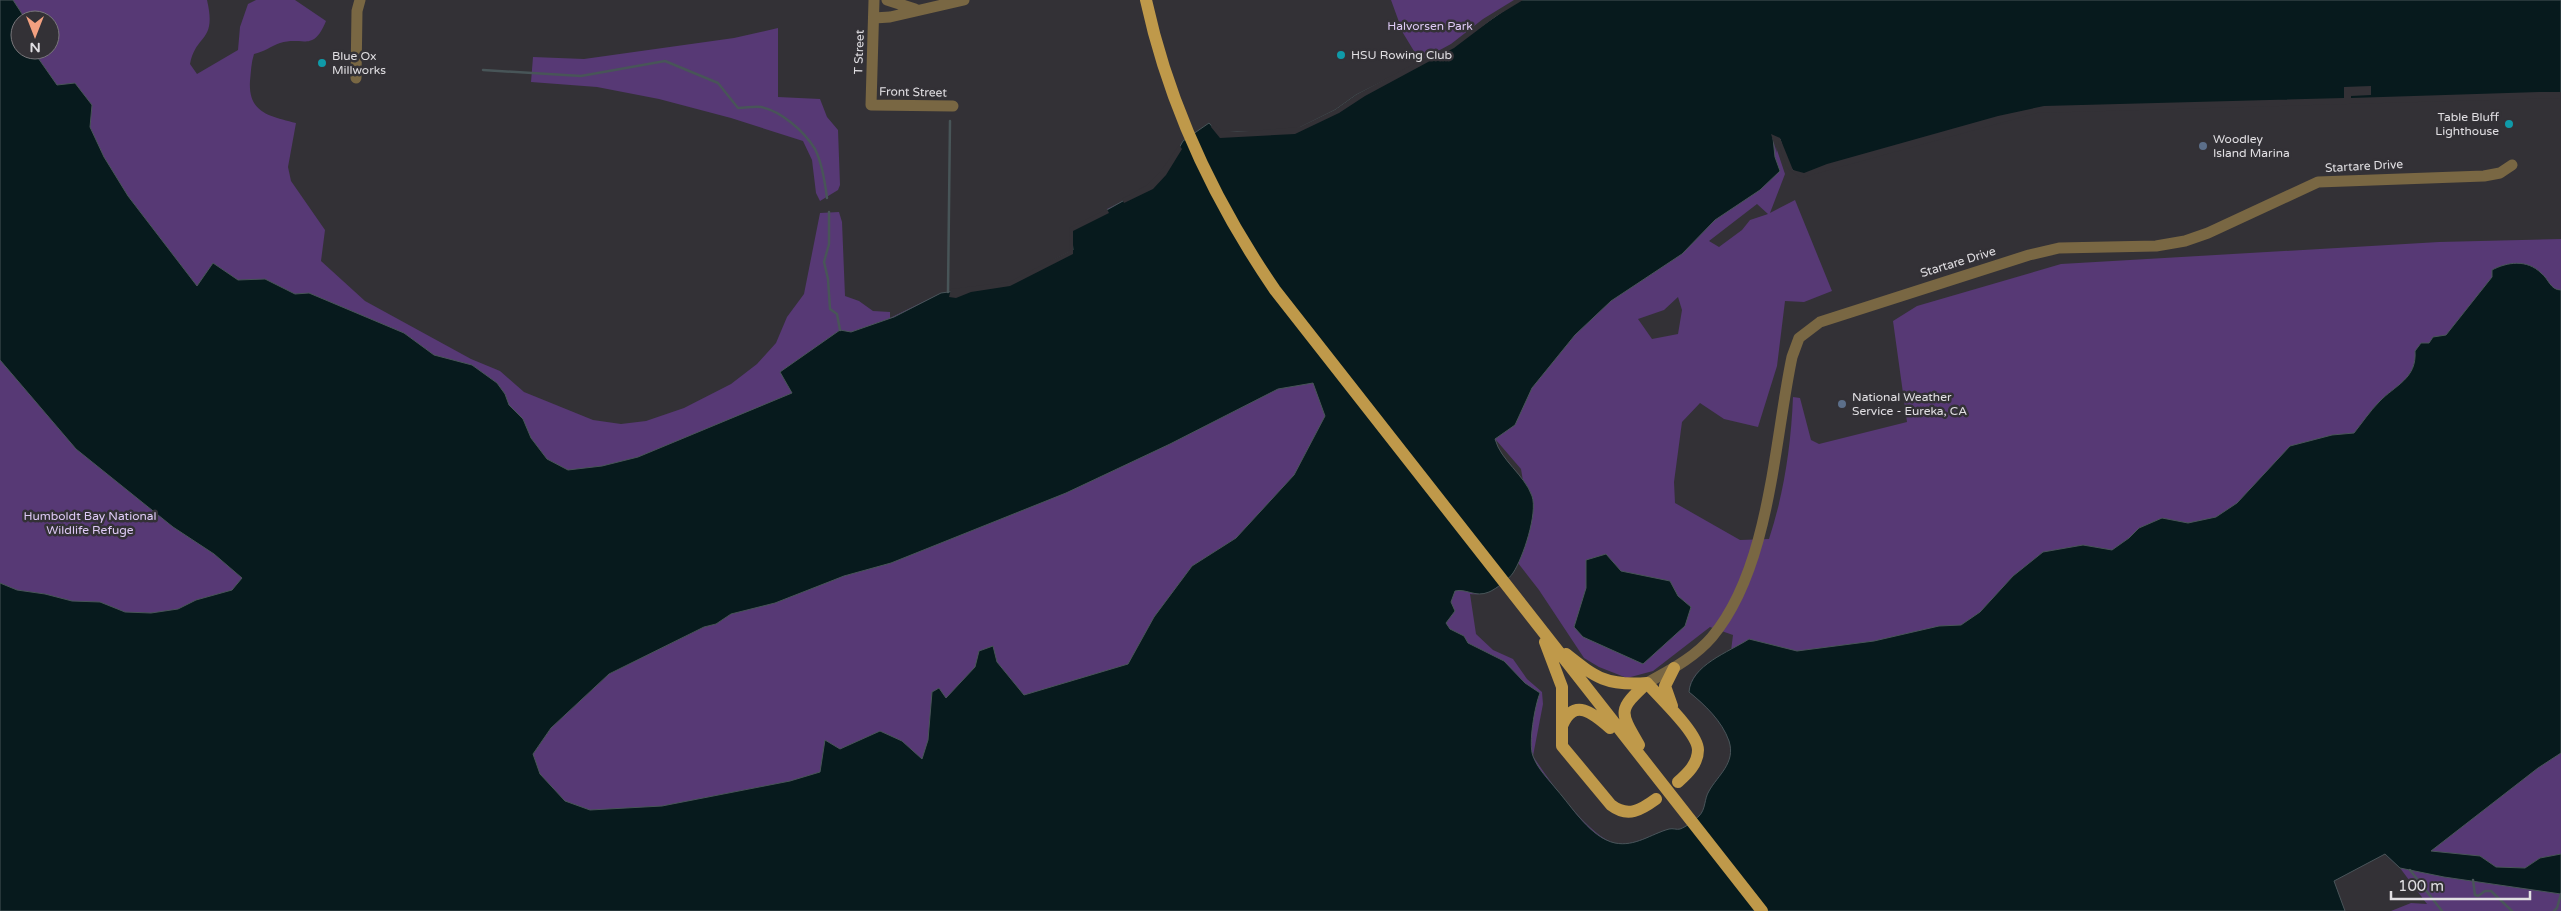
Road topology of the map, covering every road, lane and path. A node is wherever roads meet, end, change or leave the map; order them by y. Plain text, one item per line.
1 (360, 0) edge
2 (874, 0) edge
3 (887, 0) edge
4 (964, 0) edge
5 (1146, 0) edge
6 (919, 10) junction
7 (874, 18) junction
8 (356, 78) dead end
9 (872, 105) joint
10 (953, 106) dead end
11 (2512, 165) dead end
12 (1539, 628) junction
13 (1674, 668) junction
14 (1647, 683) junction
15 (1679, 719) junction
16 (1562, 726) junction
17 (1630, 744) junction
18 (1678, 782) dead end
19 (1662, 785) junction
20 (1656, 799) dead end
21 (1762, 911) edge

1 - 8 street
2 - 7 street, T Street
3 - 6 street
4 - 6 street
5 - 12 main road
6 - 7 street
7 - 9 street, T Street
9 - 10 street, Front Street
11 - 13 street, Startare Drive
12 - 14 main road
12 - 16 main road
12 - 17 main road
13 - 14 street, Startare Drive
13 - 15 main road
14 - 15 main road
14 - 19 main road
15 - 18 main road
16 - 17 main road
16 - 20 main road
17 - 19 main road
19 - 21 main road

